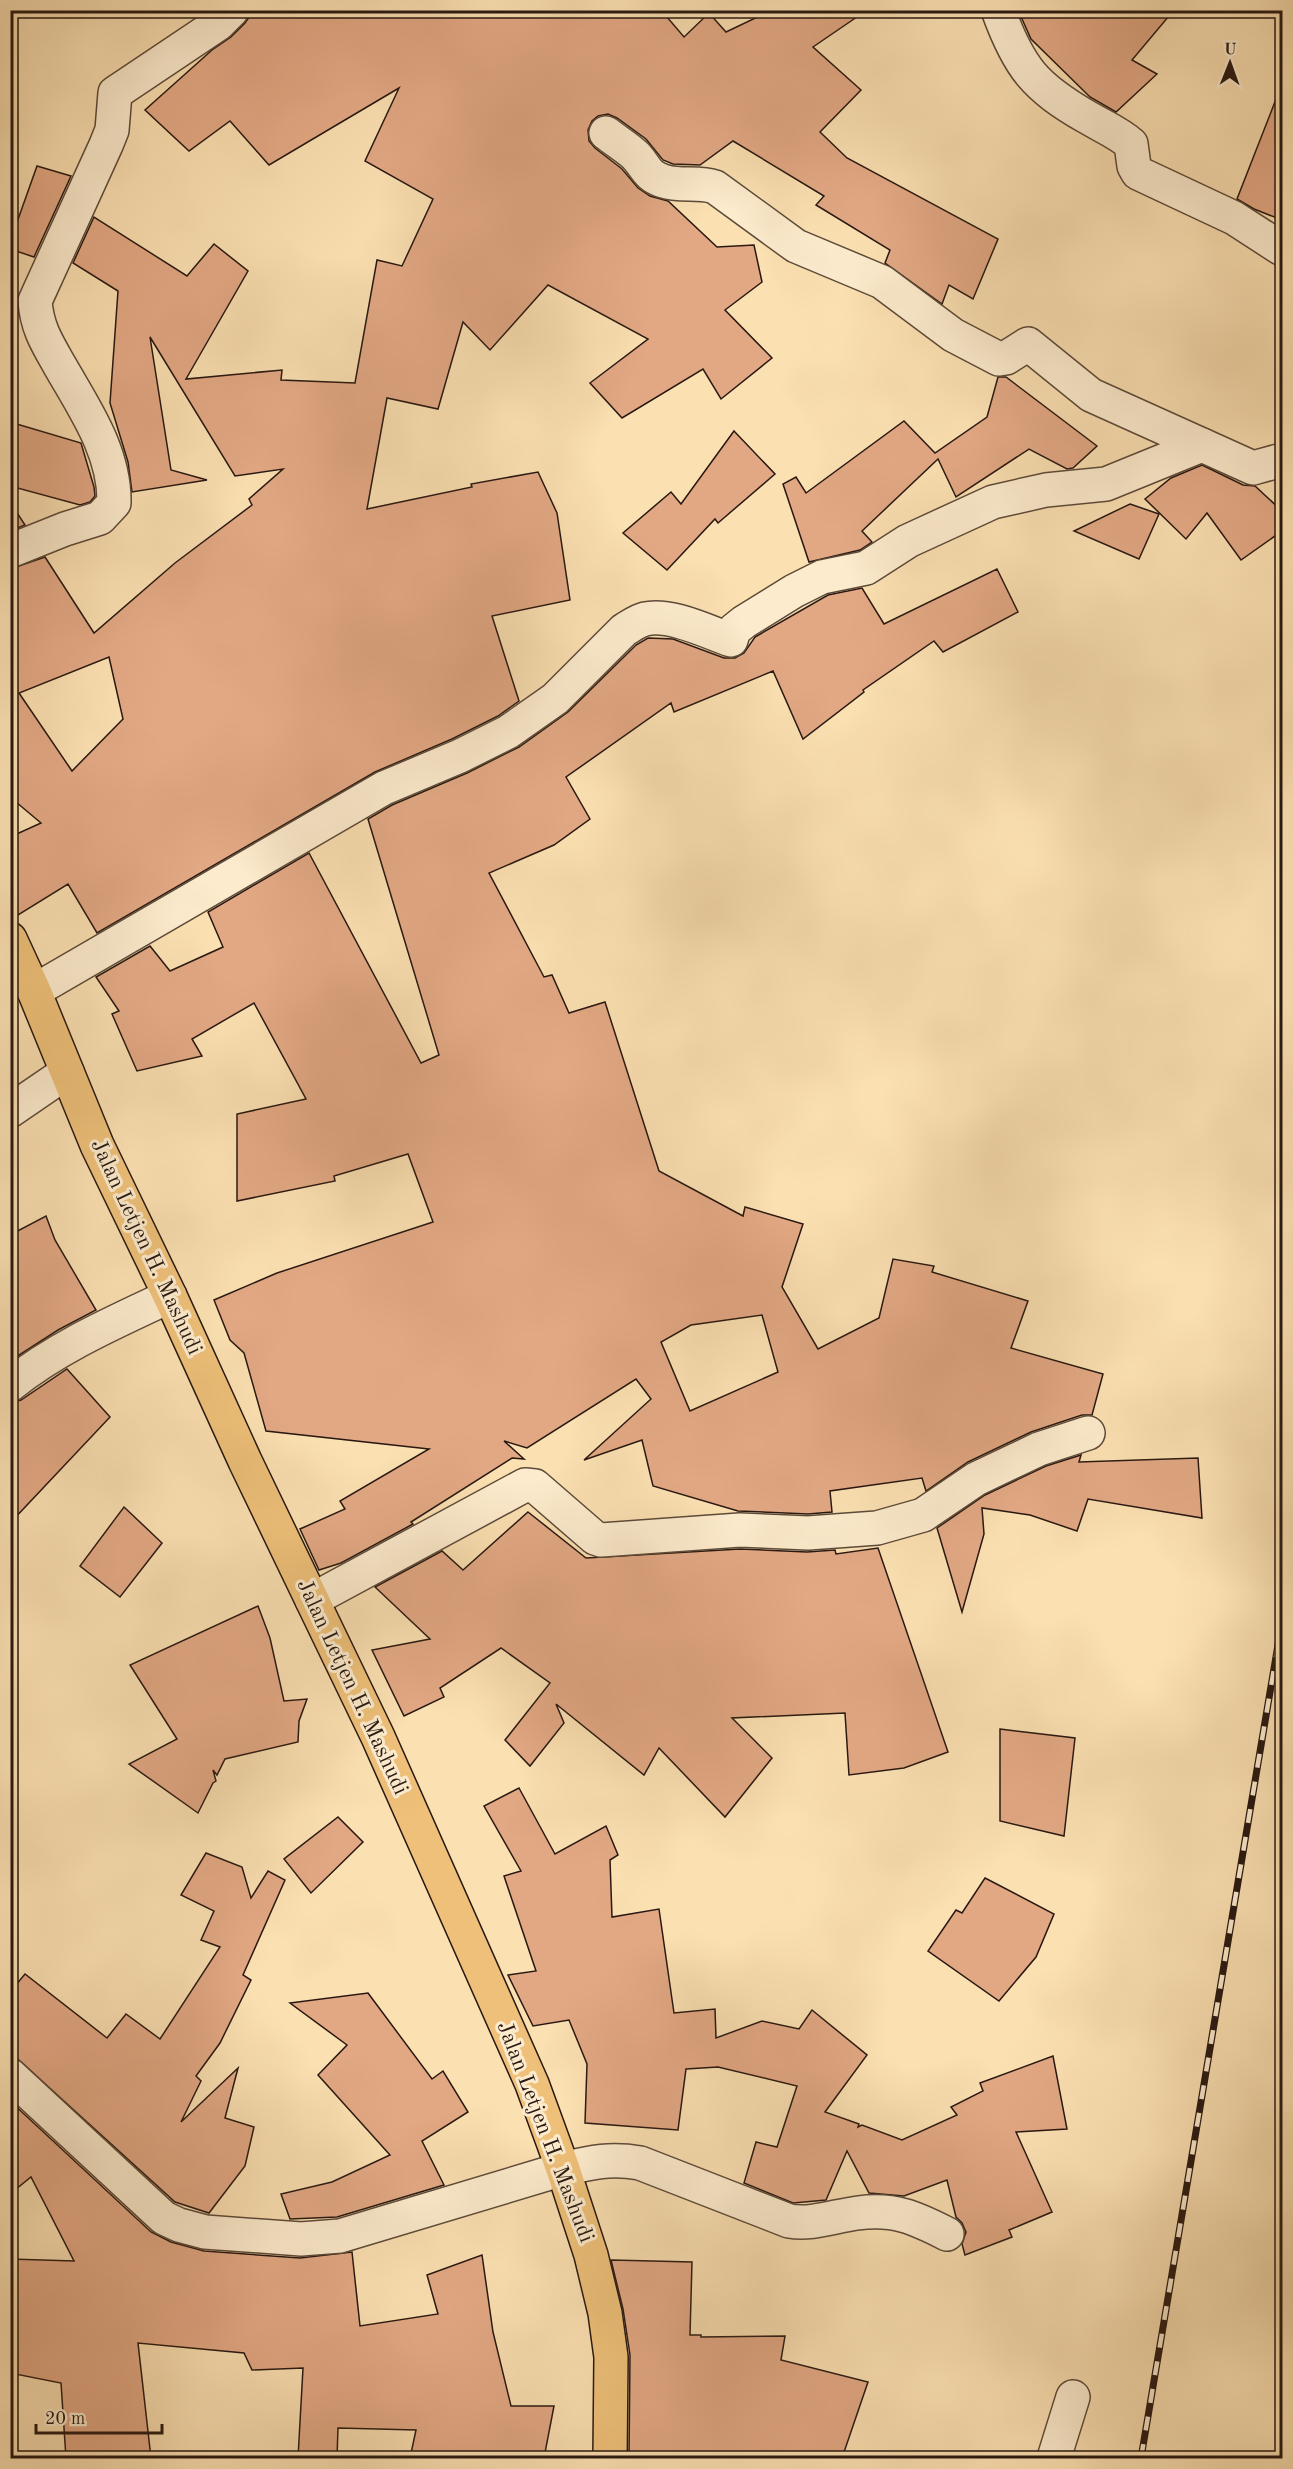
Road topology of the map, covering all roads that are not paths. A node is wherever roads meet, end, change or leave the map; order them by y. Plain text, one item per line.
1 (231, 10) edge
2 (998, 10) edge
3 (606, 133) dead end
4 (1282, 249) edge
5 (1202, 445) junction
6 (1282, 460) edge
7 (10, 551) edge
8 (10, 939) edge
9 (34, 991) junction
10 (67, 1072) junction
11 (10, 1111) edge
12 (170, 1296) junction
13 (10, 1385) edge
14 (1088, 1433) dead end
15 (312, 1600) junction
16 (10, 2075) edge
17 (563, 2169) junction
18 (947, 2234) dead end
19 (1073, 2397) dead end
20 (610, 2458) edge
21 (1054, 2458) edge

1 - 7 street
2 - 4 street
3 - 5 street
5 - 6 street
5 - 9 street
8 - 9 main road, Jalan Letjen H. Mashudi
9 - 10 main road, Jalan Letjen H. Mashudi
10 - 11 street
10 - 12 main road, Jalan Letjen H. Mashudi
12 - 13 street
12 - 15 main road, Jalan Letjen H. Mashudi
14 - 15 street
15 - 17 main road, Jalan Letjen H. Mashudi
16 - 17 street
17 - 18 street
17 - 20 main road, Jalan Letjen H. Mashudi
19 - 21 street

